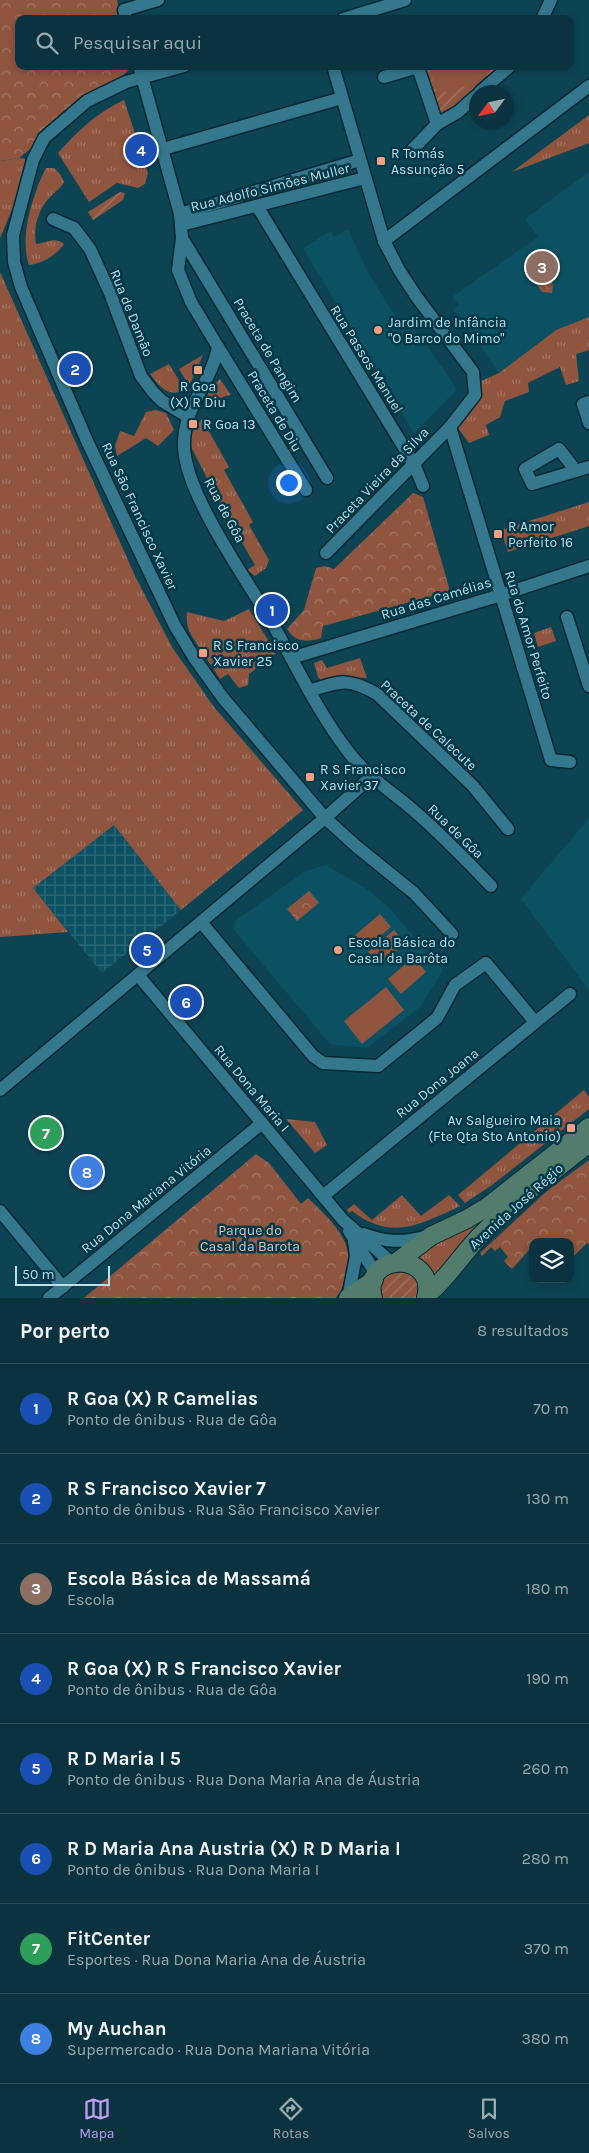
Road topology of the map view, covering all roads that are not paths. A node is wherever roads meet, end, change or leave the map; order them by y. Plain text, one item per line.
1 (158, 0) edge
2 (405, 0) edge
3 (551, 0) edge
4 (125, 15) edge
5 (356, 15) edge
6 (544, 15) edge
7 (155, 70) edge
8 (334, 70) edge
9 (408, 70) edge
10 (419, 70) edge
11 (505, 70) edge
12 (140, 72) edge
13 (384, 77) dead end
14 (488, 85) edge
15 (589, 86) edge
16 (342, 98) junction
17 (469, 102) edge
18 (437, 124) junction
19 (162, 149) junction
20 (413, 149) dead end
21 (360, 160) junction
22 (365, 178) junction
23 (257, 206) junction
24 (53, 219) dead end
25 (181, 220) junction
26 (182, 238) junction
27 (384, 241) junction
28 (218, 347) junction
29 (586, 403) edge
30 (187, 416) junction
31 (589, 423) edge
32 (450, 428) junction
33 (414, 464) junction
34 (589, 467) edge
35 (576, 471) dead end
36 (328, 478) dead end
37 (423, 486) dead end
38 (306, 490) dead end
39 (326, 553) dead end
40 (589, 566) edge
41 (500, 595) junction
42 (568, 617) dead end
43 (291, 658) junction
44 (589, 686) edge
45 (310, 691) junction
46 (570, 762) dead end
47 (371, 777) junction
48 (325, 818) junction
49 (508, 829) dead end
50 (491, 886) dead end
51 (201, 922) junction
52 (452, 934) dead end
53 (138, 975) junction
54 (570, 994) dead end
55 (535, 1022) junction
56 (0, 1090) edge
57 (262, 1124) junction
58 (589, 1127) edge
59 (589, 1143) edge
60 (324, 1196) junction
61 (0, 1211) edge
62 (343, 1220) junction
63 (431, 1236) junction
64 (353, 1237) junction
65 (394, 1262) junction
66 (375, 1277) junction
67 (63, 1287) junction
68 (426, 1297) edge
69 (49, 1298) edge
70 (348, 1298) edge
71 (373, 1298) edge

1 - 4 street
2 - 5 street
3 - 6 street
7 - 12 street, Rua São Francisco Xavier
8 - 16 street
9 - 13 street
10 - 18 street
11 - 14 street
12 - 19 street
12 - 48 street, Rua São Francisco Xavier
15 - 27 street
16 - 19 street
16 - 21 street
17 - 18 street
18 - 20 street
19 - 25 street
21 - 22 street
21 - 25 street, Rua Adolfo Simões Muller
22 - 23 street, Rua Adolfo Simões Muller
22 - 27 street
23 - 25 street, Rua Adolfo Simões Muller
23 - 33 street, Rua Passos Manuel
24 - 30 street, Rua de Damão
25 - 26 street
26 - 28 street
26 - 36 street, Praceta de Pangim
27 - 32 street
28 - 30 street, Rua de Gôa
28 - 38 street, Praceta de Diu
29 - 31 street
30 - 43 street, Rua de Gôa
32 - 33 street, Praceta Vieira da Silva
32 - 41 street, Rua do Amor Perfeito
33 - 37 street, Rua Passos Manuel
33 - 39 street, Praceta Vieira da Silva
34 - 35 street
40 - 41 street, Rua das Camélias
41 - 43 street, Rua das Camélias
41 - 46 street, Rua do Amor Perfeito
42 - 44 street
43 - 45 street, Rua de Gôa
45 - 47 street, Rua de Gôa
45 - 49 street, Praceta de Calecute
47 - 48 street
47 - 50 street, Rua de Gôa
48 - 51 street
48 - 52 street, Rua São Francisco Xavier
51 - 53 street
51 - 55 street
53 - 56 street
53 - 57 street, Rua Dona Maria I
54 - 55 street, Rua Dona Joana
55 - 60 street, Rua Dona Joana
57 - 60 street, Rua Dona Maria I
57 - 67 street, Rua Dona Mariana Vitória
58 - 63 street, Avenida José Régio
59 - 68 street, Avenida José Régio
60 - 62 street, Rua Dona Maria I
61 - 67 street
62 - 63 street, Rua Dona Maria I
62 - 64 street, Rua Dona Maria I
62 - 65 street, Rua Dona Maria I
63 - 65 street, Avenida José Régio
64 - 66 street, Rua Dona Maria I
64 - 70 street, Rua Dona Maria I
65 - 66 street, Avenida José Régio
65 - 68 street
66 - 70 street, Avenida José Régio
66 - 71 street
67 - 69 street, Rua Dona Mariana Vitória

